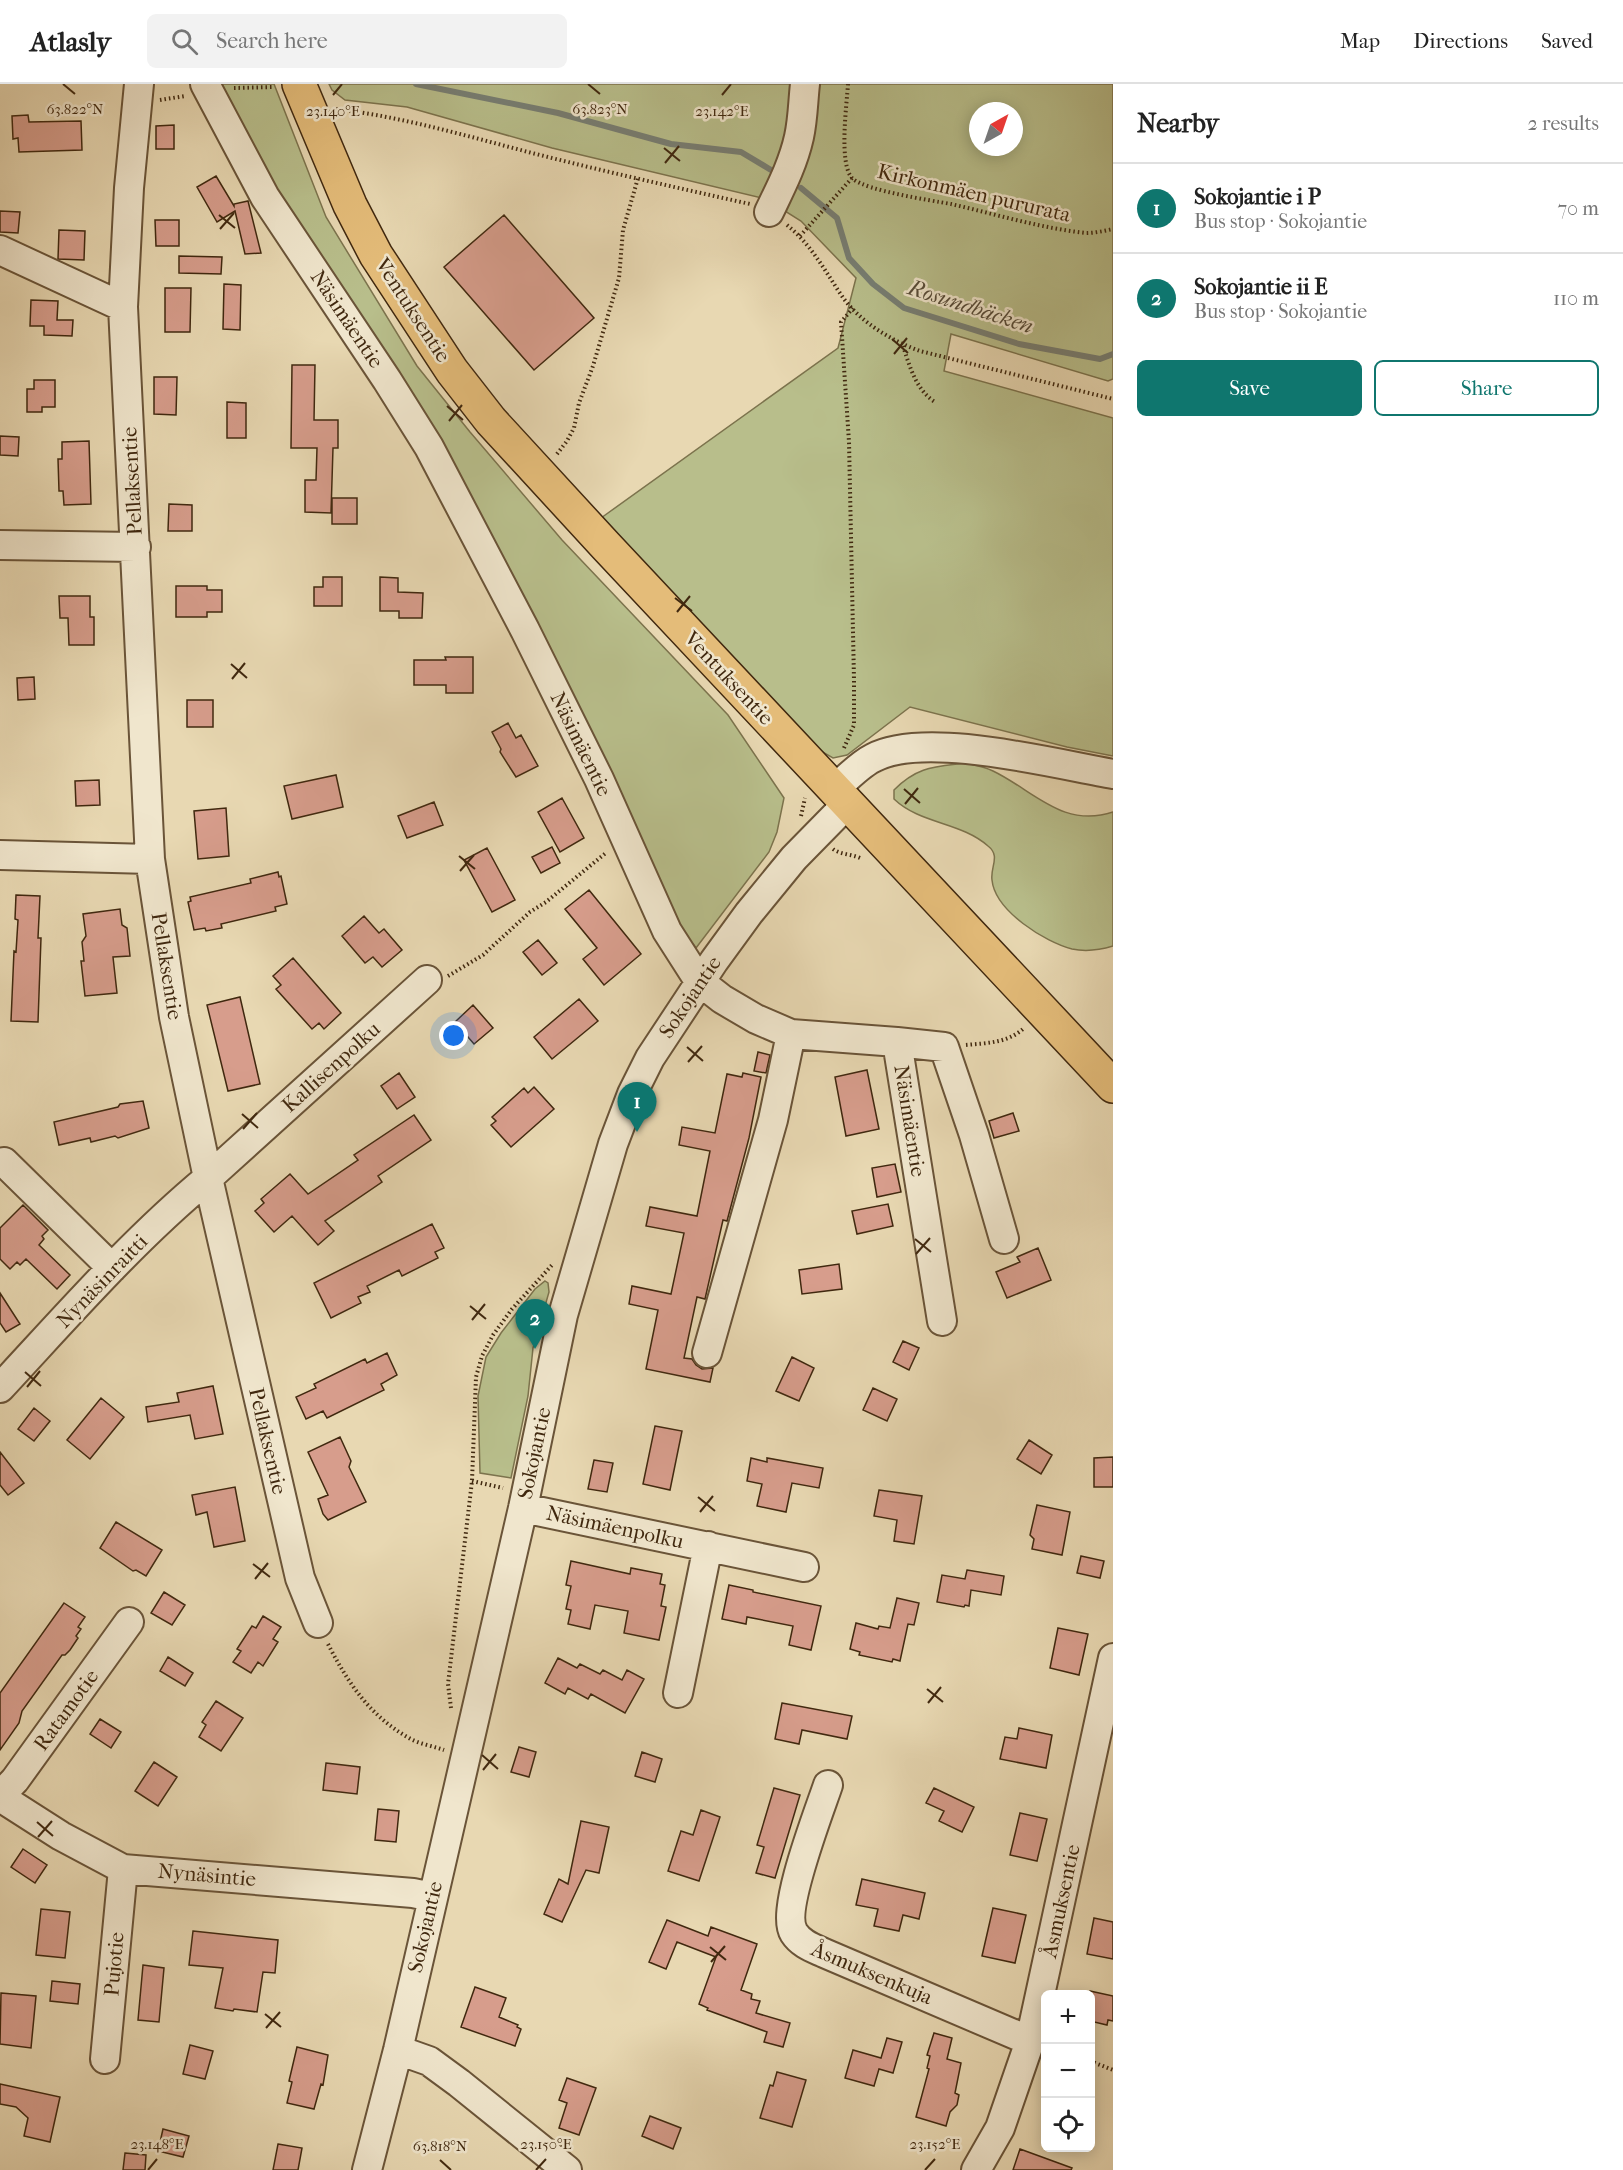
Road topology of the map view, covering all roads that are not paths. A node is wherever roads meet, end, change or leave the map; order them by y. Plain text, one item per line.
1 (139, 84) edge
2 (205, 84) edge
3 (299, 84) edge
4 (805, 84) edge
5 (769, 212) road end
6 (0, 250) edge
7 (123, 307) junction
8 (0, 545) edge
9 (136, 547) junction
10 (1113, 774) edge
11 (832, 788) junction
12 (0, 855) edge
13 (150, 859) junction
14 (427, 980) road end
15 (699, 981) junction
16 (791, 1034) junction
17 (897, 1042) junction
18 (1113, 1086) edge
19 (4, 1162) dead end
20 (208, 1178) junction
21 (1004, 1239) dead end
22 (112, 1268) junction
23 (942, 1321) dead end
24 (707, 1353) dead end
25 (0, 1388) edge
26 (525, 1501) junction
27 (708, 1546) junction
28 (804, 1567) dead end
29 (129, 1622) dead end
30 (318, 1623) road end
31 (1113, 1658) edge
32 (678, 1693) dead end
33 (828, 1785) dead end
34 (0, 1797) edge
35 (123, 1869) junction
36 (432, 1897) junction
37 (1030, 2041) junction
38 (398, 2050) junction
39 (105, 2060) dead end
40 (367, 2170) edge
41 (567, 2170) edge
42 (976, 2170) edge

1 - 7 street, Pellaksentie
2 - 15 street, Näsimäentie
3 - 11 main road, Ventuksentie
4 - 5 street
6 - 7 street
7 - 9 street, Pellaksentie
8 - 9 street
9 - 13 street, Pellaksentie
10 - 11 street, Sokojantie
11 - 15 street, Sokojantie
11 - 18 main road, Ventuksentie
12 - 13 street
13 - 20 street, Pellaksentie
14 - 20 street, Kallisenpolku
15 - 16 street, Näsimäentie
15 - 26 street, Sokojantie
16 - 17 street, Näsimäentie
16 - 24 street
17 - 21 street
17 - 23 street, Näsimäentie
19 - 22 street
20 - 22 street, Nynäsinraitti
20 - 30 street, Pellaksentie
22 - 25 street, Nynäsinraitti
26 - 27 street, Näsimäenpolku
26 - 36 street, Sokojantie
27 - 28 street, Näsimäenpolku
27 - 32 street, Näsimäenpolku
29 - 34 street, Ratamotie
31 - 37 street, Åsmuksentie
33 - 37 street, Åsmuksenkuja
34 - 35 street, Nynäsintie
35 - 36 street, Nynäsintie
35 - 39 street, Pujotie
36 - 38 street, Sokojantie
37 - 42 street, Åsmuksentie
38 - 40 street, Sokojantie
38 - 41 street

